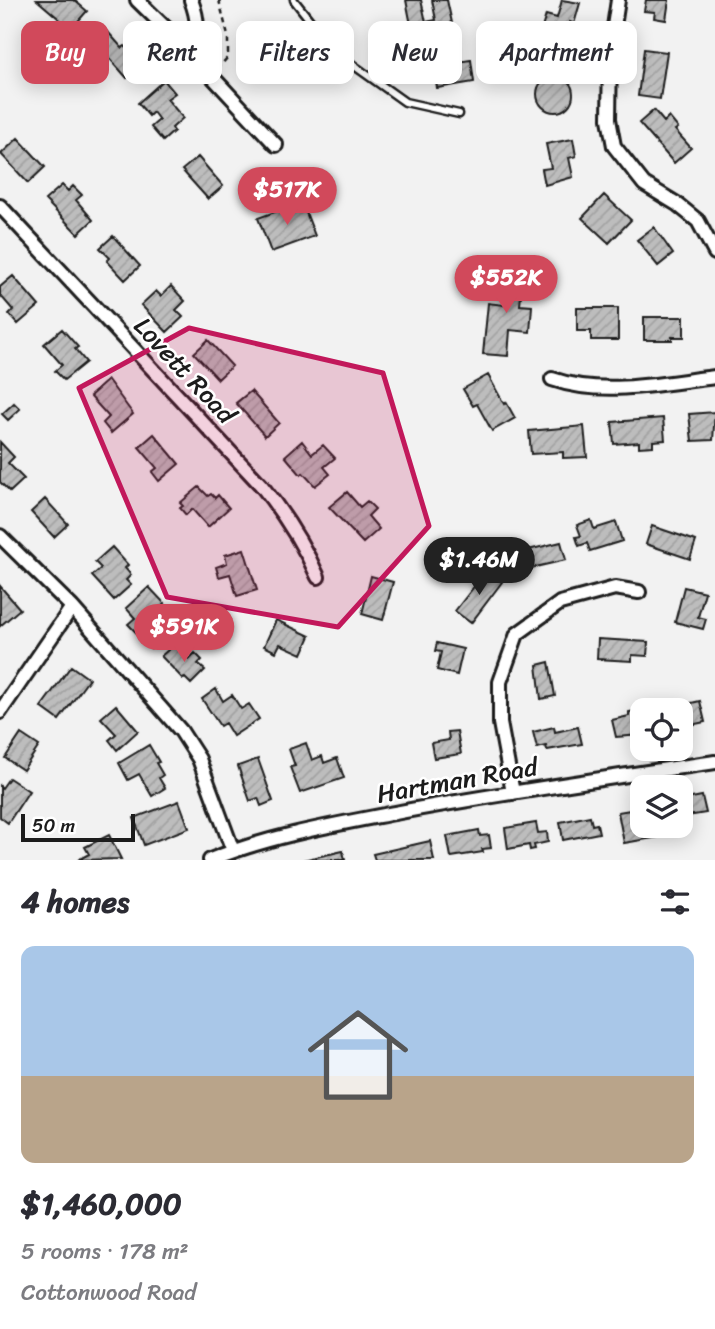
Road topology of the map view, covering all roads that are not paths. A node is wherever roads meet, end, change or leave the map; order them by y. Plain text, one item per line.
1 (136, 0) edge
2 (191, 0) edge
3 (294, 0) edge
4 (618, 0) edge
5 (157, 21) edge
6 (198, 21) edge
7 (218, 84) edge
8 (458, 114) dead end
9 (276, 145) dead end
10 (0, 206) edge
11 (715, 253) edge
12 (715, 377) edge
13 (552, 379) dead end
14 (0, 536) edge
15 (318, 577) dead end
16 (639, 592) dead end
17 (72, 607) junction
18 (0, 712) edge
19 (715, 762) edge
20 (513, 793) junction
21 (233, 851) junction
22 (210, 860) edge

1 - 5 street
2 - 6 street
3 - 8 lane
4 - 11 street
7 - 9 street
10 - 15 street, Lovett Road
12 - 13 street
14 - 17 street
16 - 20 street
17 - 18 street
17 - 21 street
19 - 20 street, Hartman Road
20 - 21 street, Hartman Road
21 - 22 street, Hartman Road

